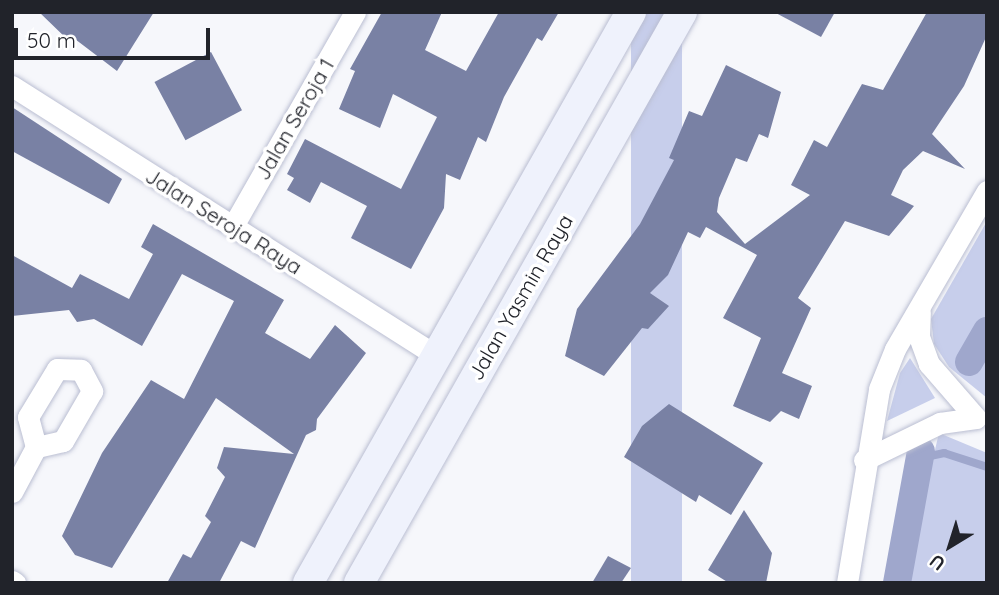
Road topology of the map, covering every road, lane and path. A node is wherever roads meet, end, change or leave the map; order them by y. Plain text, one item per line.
1 (355, 12) edge
2 (631, 12) edge
3 (682, 12) edge
4 (12, 86) edge
5 (987, 191) edge
6 (233, 226) junction
7 (920, 306) junction
8 (437, 356) junction
9 (474, 379) junction
10 (981, 420) edge
11 (396, 427) junction
12 (36, 447) dead end
13 (435, 449) junction
14 (864, 460) junction
15 (12, 492) edge
16 (308, 583) edge
17 (359, 583) edge
18 (847, 583) edge

1 - 6 street, Jalan Seroja 1
2 - 8 street, Jalan Yasmin Raya
3 - 9 street, Jalan Yasmin Raya
4 - 6 street, Jalan Seroja Raya
5 - 7 street
6 - 8 street, Jalan Seroja Raya
7 - 10 street
7 - 14 street
8 - 9 street
8 - 11 street, Jalan Yasmin Raya
9 - 13 street, Jalan Yasmin Raya
10 - 14 street
11 - 13 street
11 - 16 street, Jalan Yasmin Raya
12 - 15 street
13 - 17 street, Jalan Yasmin Raya
14 - 18 street

